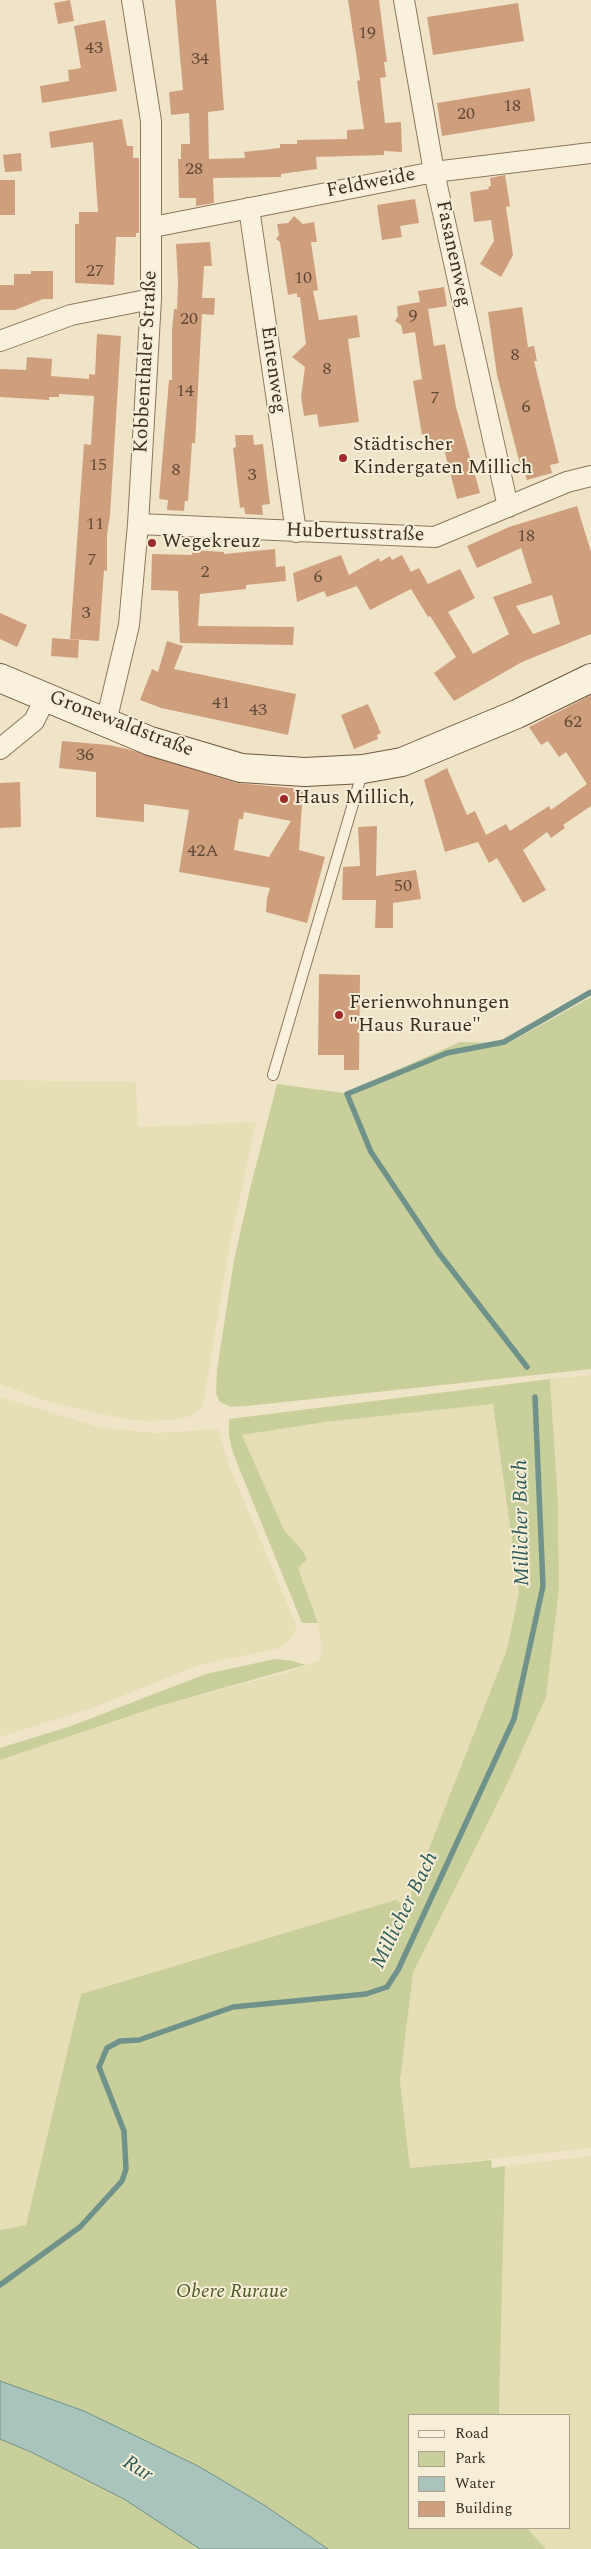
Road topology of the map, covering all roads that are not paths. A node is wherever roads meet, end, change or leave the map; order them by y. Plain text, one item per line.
1 (132, 0) edge
2 (404, 0) edge
3 (591, 153) edge
4 (434, 172) junction
5 (249, 208) junction
6 (153, 227) junction
7 (151, 299) junction
8 (0, 341) edge
9 (591, 476) edge
10 (508, 507) junction
11 (138, 524) junction
12 (296, 532) junction
13 (0, 678) edge
14 (591, 678) edge
15 (46, 697) junction
16 (106, 722) junction
17 (0, 748) edge
18 (364, 770) junction
19 (273, 1075) dead end

1 - 6 street, Kobbenthaler Straße
2 - 4 street, Fasanenweg
3 - 4 street, Feldweide
4 - 5 street, Feldweide
4 - 10 street, Fasanenweg
5 - 6 street, Feldweide
5 - 12 street, Entenweg
6 - 7 street, Kobbenthaler Straße
7 - 8 street
7 - 11 street, Kobbenthaler Straße
9 - 10 street, Hubertusstraße
10 - 12 street, Hubertusstraße
11 - 12 street, Hubertusstraße
11 - 16 street, Kobbenthaler Straße
13 - 15 main road, Gronewaldstraße
14 - 18 main road, Gronewaldstraße
15 - 16 main road, Gronewaldstraße
15 - 17 street
16 - 18 main road, Gronewaldstraße
18 - 19 lane

